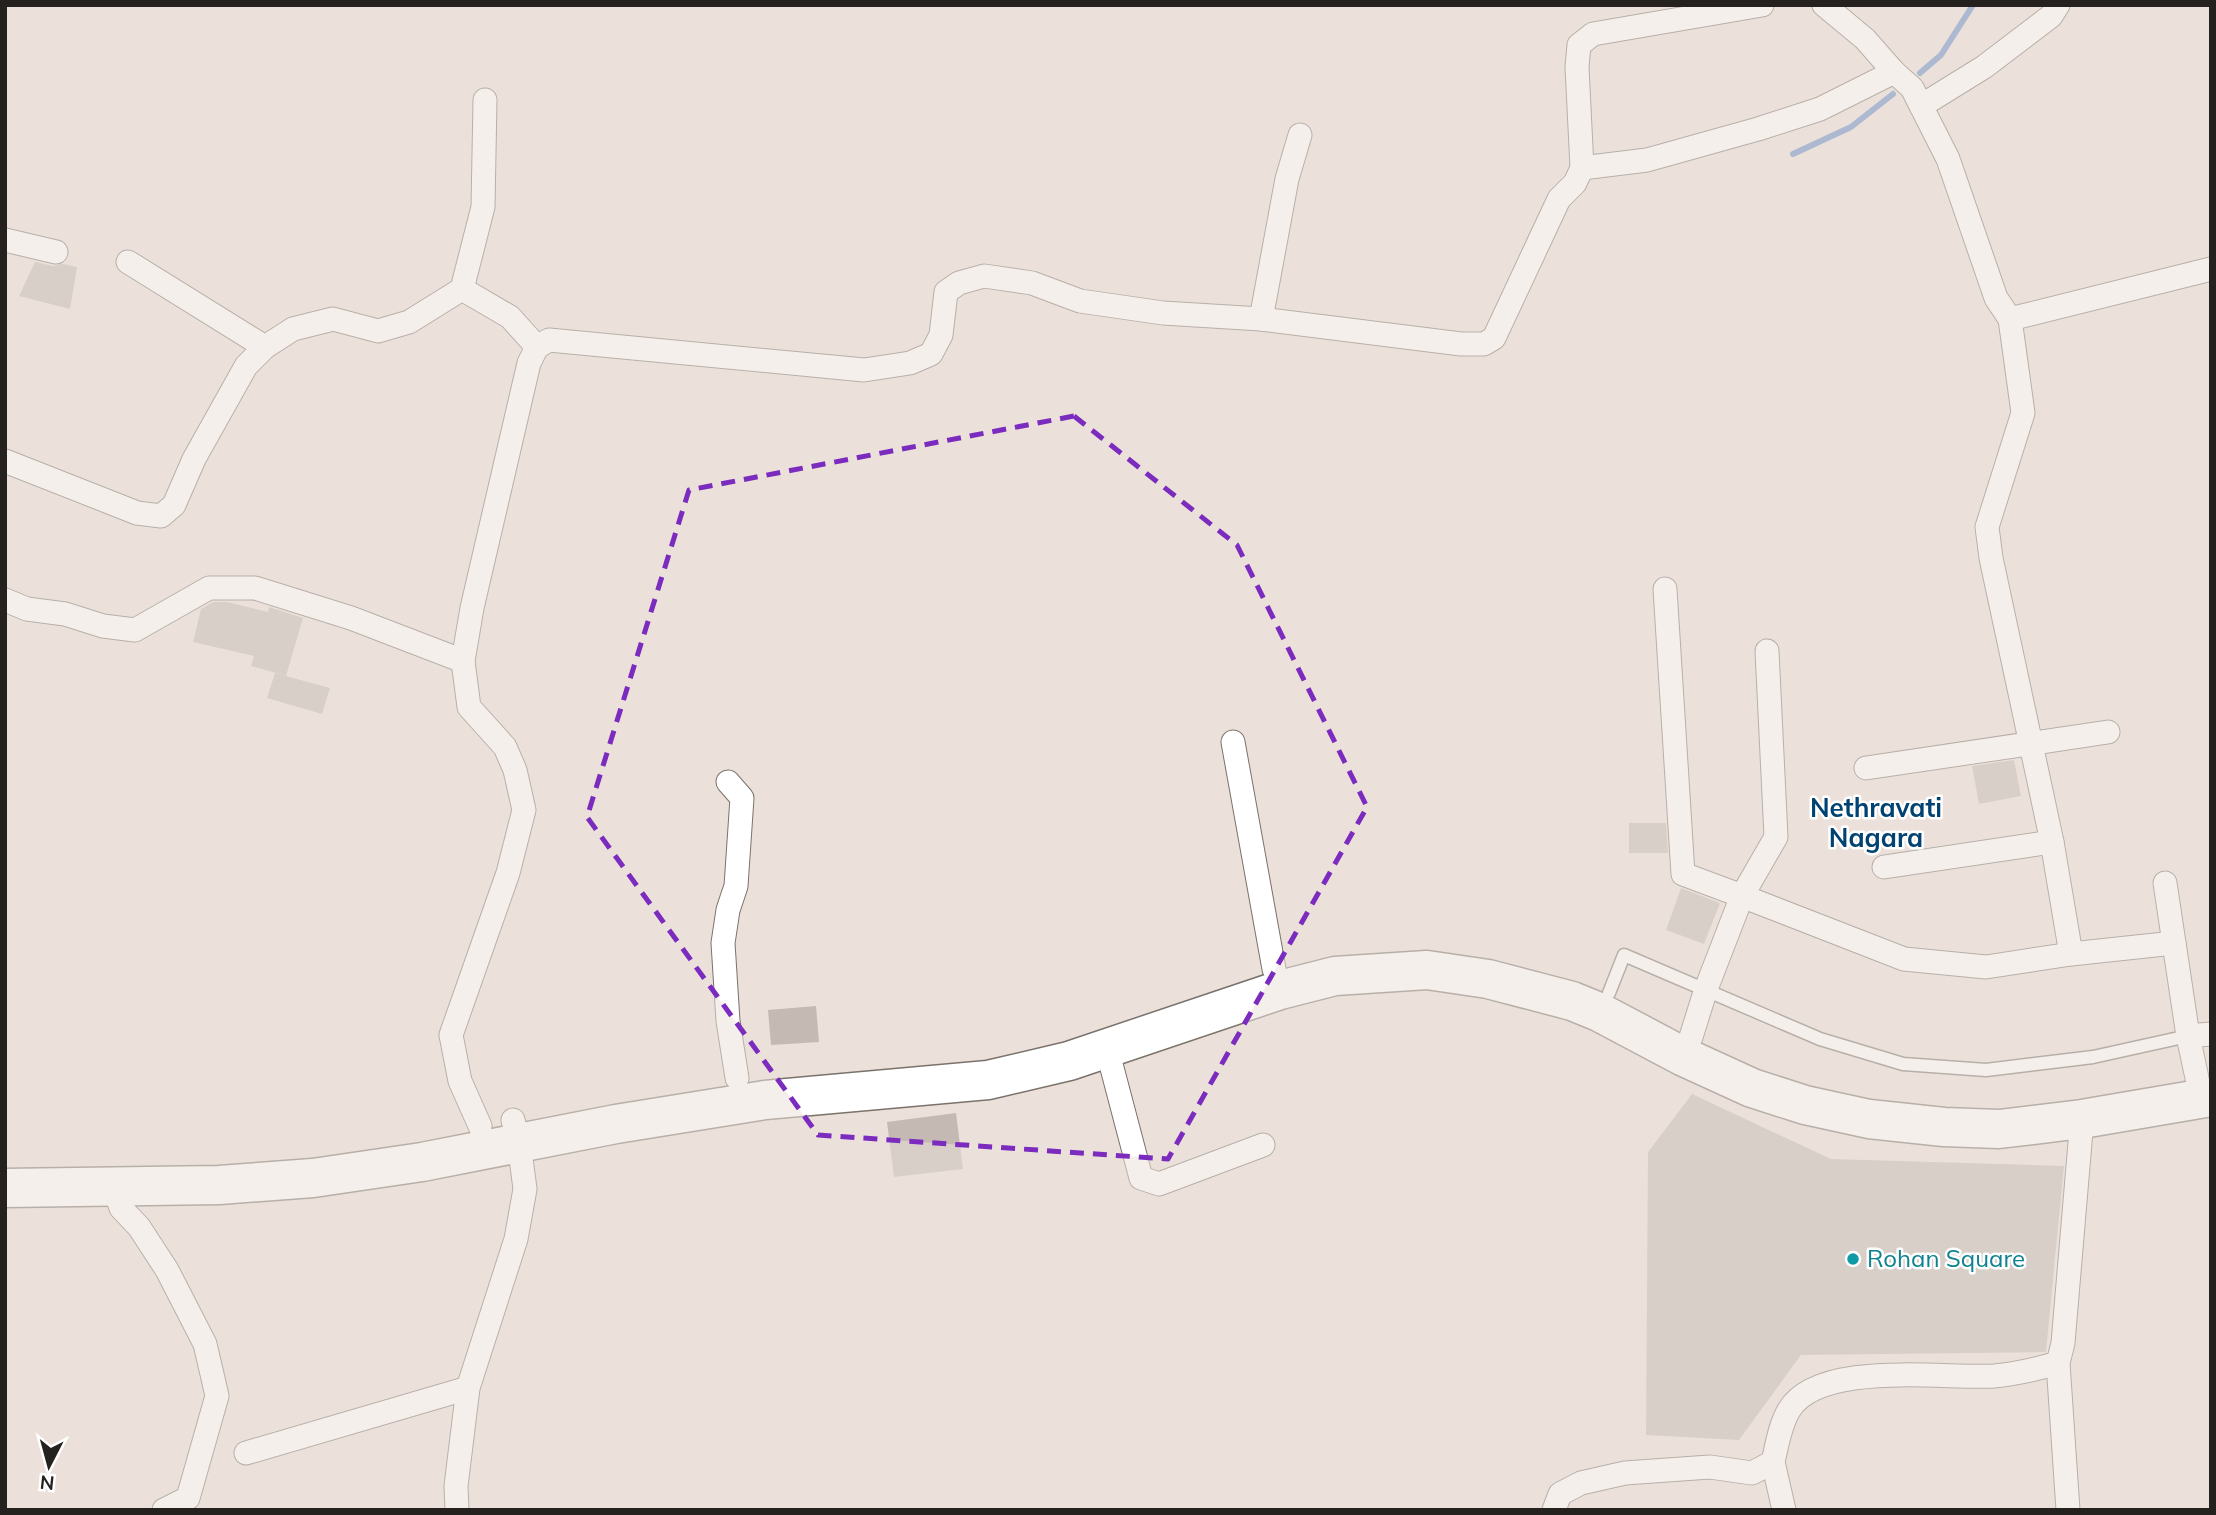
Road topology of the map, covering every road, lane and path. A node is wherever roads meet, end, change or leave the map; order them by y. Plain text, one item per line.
1 (1762, 5) edge
2 (1824, 5) edge
3 (2058, 5) edge
4 (1894, 72) junction
5 (485, 100) dead end
6 (1921, 106) junction
7 (1300, 135) dead end
8 (1582, 168) junction
9 (5, 240) edge
10 (56, 252) dead end
11 (128, 262) dead end
12 (2211, 269) edge
13 (462, 289) junction
14 (2010, 318) junction
15 (1261, 319) junction
16 (265, 347) junction
17 (537, 347) junction
18 (5, 461) edge
19 (1665, 589) dead end
20 (5, 600) edge
21 (1767, 651) dead end
22 (463, 661) junction
23 (2108, 732) dead end
24 (1233, 742) dead end
25 (2032, 744) junction
26 (1866, 768) dead end
27 (728, 782) dead end
28 (2052, 842) junction
29 (1885, 867) dead end
30 (2165, 883) dead end
31 (1742, 896) junction
32 (2174, 943) junction
33 (2071, 954) junction
34 (1274, 969) junction
35 (1706, 989) junction
36 (1609, 993) junction
37 (2211, 1034) edge
38 (2188, 1036) junction
39 (1691, 1037) junction
40 (1107, 1049) junction
41 (737, 1078) junction
42 (2206, 1083) edge
43 (2082, 1119) junction
44 (504, 1130) junction
45 (1263, 1145) dead end
46 (5, 1167) edge
47 (114, 1187) junction
48 (5, 1188) edge
49 (2058, 1363) junction
50 (468, 1388) junction
51 (246, 1454) dead end
52 (1773, 1462) junction
53 (164, 1510) edge
54 (457, 1510) edge
55 (1554, 1510) edge
56 (1784, 1510) edge
57 (2068, 1510) edge

1 - 8 street
2 - 4 street
3 - 6 street
4 - 6 street
4 - 8 street
5 - 13 street
6 - 14 street
7 - 15 street
8 - 15 street
9 - 10 street
11 - 16 street
12 - 14 street
13 - 16 street
13 - 17 street
14 - 25 street
15 - 17 street
16 - 18 street
17 - 22 street
19 - 31 street
20 - 22 street
21 - 31 street
22 - 44 street
23 - 25 street
24 - 34 street
25 - 26 street
25 - 28 street
27 - 41 street
28 - 29 street
28 - 33 street
30 - 32 street
31 - 33 street
31 - 35 street
32 - 33 street
32 - 38 street
34 - 36 highway
34 - 41 highway
35 - 36 lane
35 - 38 lane
35 - 39 street
36 - 39 highway
37 - 38 street
38 - 42 street
39 - 42 highway
40 - 43 highway
40 - 44 highway
40 - 45 street
41 - 44 highway
42 - 43 highway
43 - 49 street
44 - 46 highway
44 - 47 highway
44 - 50 street
47 - 48 highway
47 - 53 street
49 - 52 street
49 - 57 street
50 - 51 street
50 - 54 street
52 - 55 street
52 - 56 street

